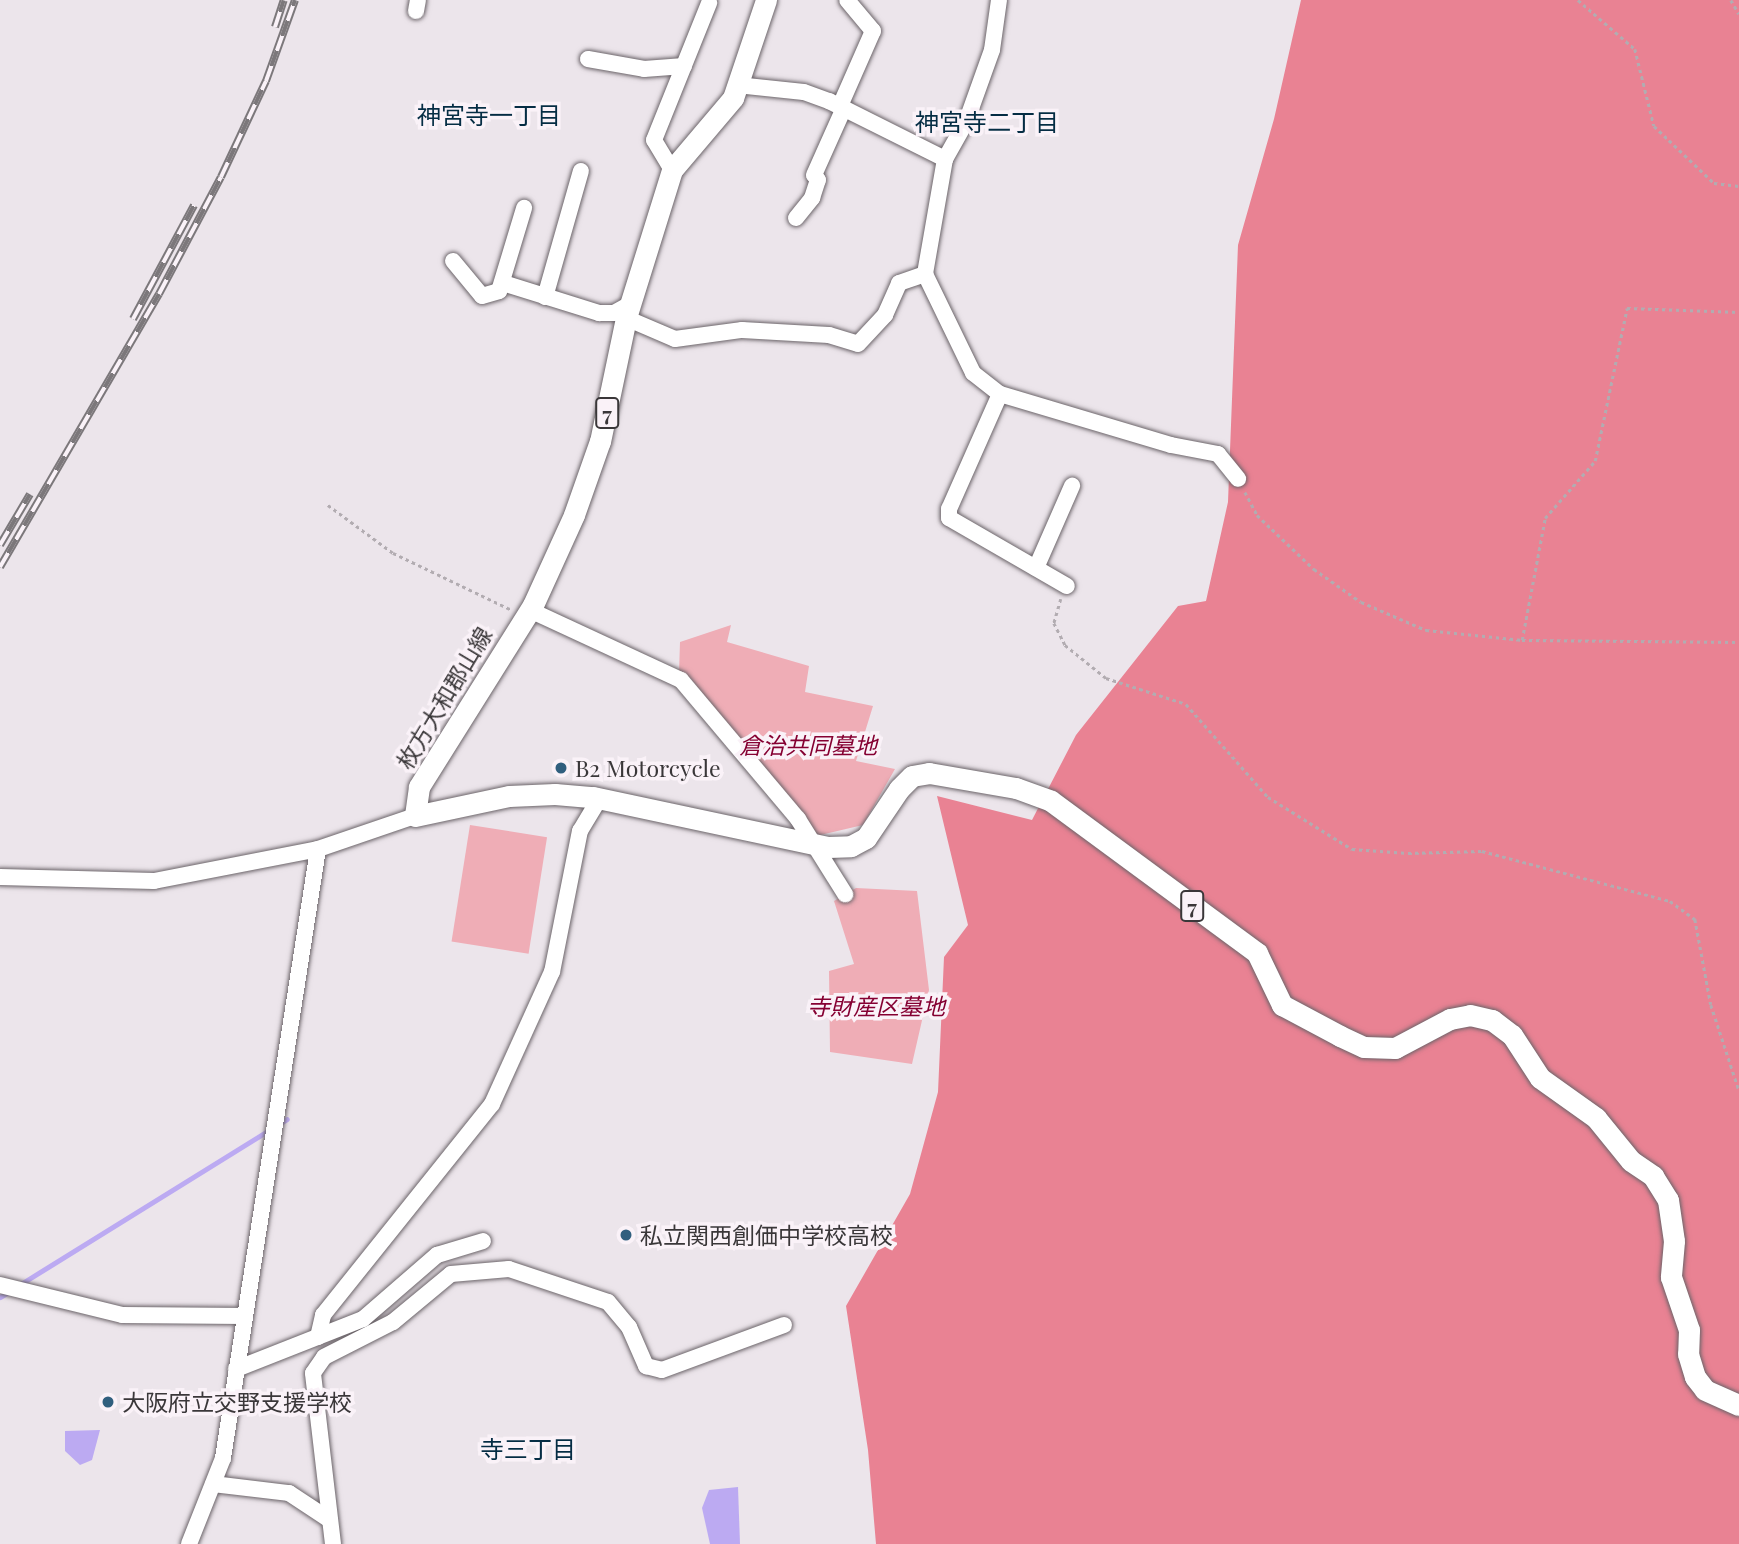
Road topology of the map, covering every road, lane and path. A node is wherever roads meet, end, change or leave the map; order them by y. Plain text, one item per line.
1 (766, 0) edge
2 (848, 0) edge
3 (999, 0) edge
4 (1578, 0) edge
5 (1731, 0) edge
6 (709, 3) dead end
7 (1739, 14) edge
8 (588, 58) dead end
9 (684, 66) junction
10 (737, 85) junction
11 (842, 107) junction
12 (945, 159) junction
13 (672, 170) junction
14 (581, 171) dead end
15 (1739, 186) edge
16 (524, 208) dead end
17 (796, 218) dead end
18 (453, 261) dead end
19 (925, 274) junction
20 (503, 283) junction
21 (545, 297) junction
22 (628, 311) junction
23 (1739, 312) edge
24 (1000, 394) junction
25 (1238, 480) joint
26 (1072, 486) dead end
27 (328, 505) dead end
28 (1036, 568) junction
29 (1067, 586) joint
30 (528, 613) junction
31 (1522, 640) junction
32 (1739, 642) edge
33 (600, 799) junction
34 (415, 816) junction
35 (814, 846) junction
36 (318, 849) junction
37 (0, 877) edge
38 (845, 894) dead end
39 (1739, 1090) edge
40 (483, 1241) dead end
41 (0, 1285) edge
42 (245, 1316) junction
43 (784, 1325) dead end
44 (318, 1336) junction
45 (236, 1369) junction
46 (1739, 1405) edge
47 (214, 1484) junction
48 (330, 1520) junction
49 (189, 1544) edge
50 (333, 1544) edge

1 - 10 main road, 枚方大和郡山線 / 7
2 - 11 street
3 - 12 street
4 - 15 path
5 - 7 path
6 - 9 street
8 - 9 street
9 - 13 street
10 - 11 street
10 - 13 main road, 枚方大和郡山線 / 7
11 - 12 street
11 - 17 street
12 - 19 street
13 - 22 main road, 枚方大和郡山線 / 7
14 - 21 street
16 - 20 street
18 - 20 street
19 - 22 street
19 - 24 street
20 - 21 street
21 - 22 street
22 - 30 main road, 枚方大和郡山線 / 7
23 - 31 path
24 - 25 street
24 - 28 street
25 - 31 path
26 - 28 street
27 - 30 path
28 - 29 street
29 - 39 path
30 - 34 main road, 枚方大和郡山線 / 7
30 - 35 street
31 - 32 path
33 - 34 main road, 7
33 - 35 main road, 7
33 - 44 street
34 - 36 street
35 - 38 street
35 - 46 main road, 7
36 - 37 street
36 - 42 street
40 - 44 street
41 - 42 street
42 - 45 street
43 - 48 street
44 - 45 street
45 - 47 street
47 - 48 street
47 - 49 street
48 - 50 street

